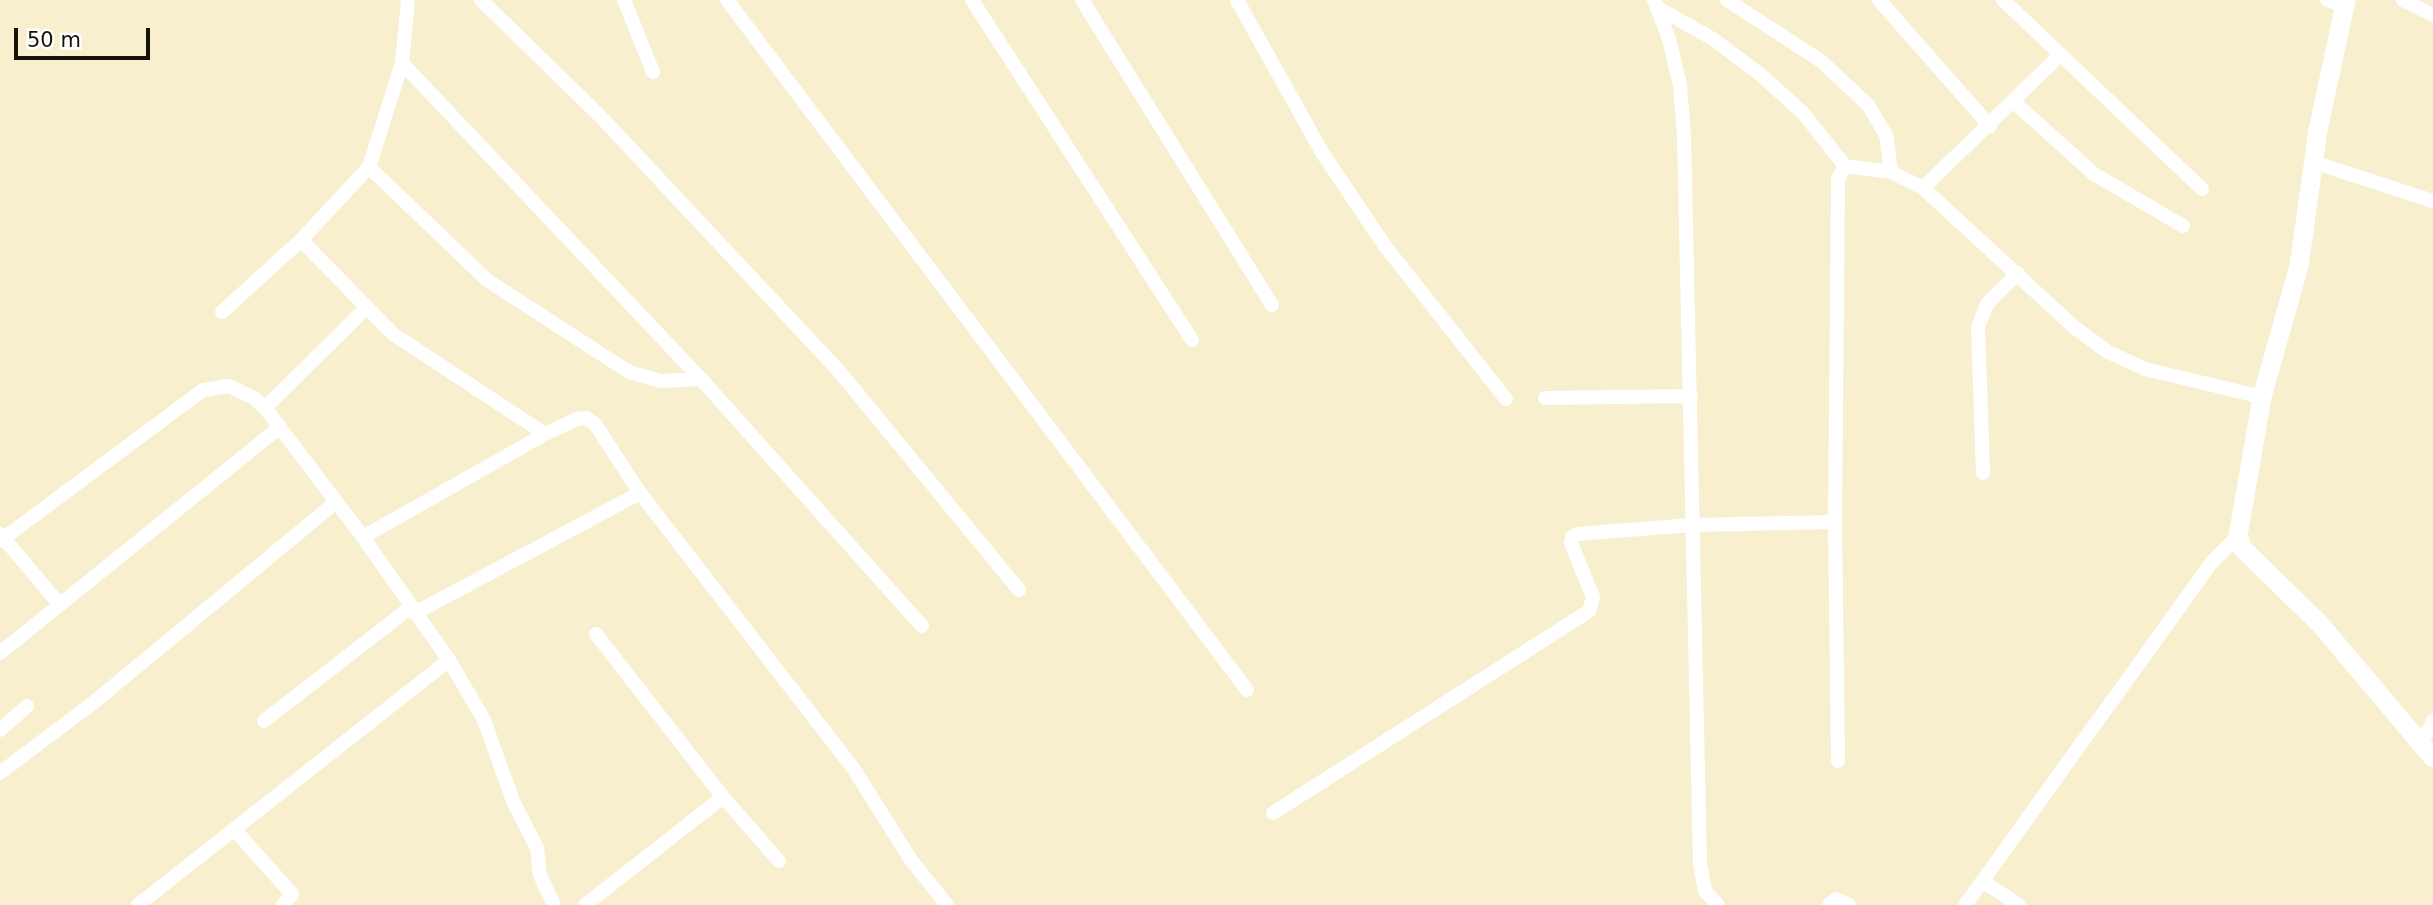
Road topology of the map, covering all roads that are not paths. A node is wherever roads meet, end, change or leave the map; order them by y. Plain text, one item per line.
1 (408, 0) edge
2 (481, 0) edge
3 (624, 0) edge
4 (727, 0) edge
5 (972, 0) edge
6 (1082, 0) edge
7 (1237, 0) edge
8 (1727, 0) edge
9 (1879, 0) edge
10 (2003, 0) edge
11 (2403, 0) edge
12 (2339, 2) edge
13 (1656, 4) edge
14 (2433, 15) edge
15 (2059, 56) junction
16 (401, 63) junction
17 (653, 72) dead end
18 (2014, 102) junction
19 (1990, 125) junction
20 (2313, 162) junction
21 (1845, 166) junction
22 (369, 167) junction
23 (1891, 172) junction
24 (1923, 188) junction
25 (2202, 189) dead end
26 (2433, 201) edge
27 (2183, 226) dead end
28 (301, 240) junction
29 (2018, 273) junction
30 (1272, 305) dead end
31 (366, 308) junction
32 (222, 312) dead end
33 (1192, 340) dead end
34 (701, 379) junction
35 (1691, 396) junction
36 (2262, 397) junction
37 (1545, 398) dead end
38 (1506, 399) dead end
39 (265, 408) junction
40 (280, 428) junction
41 (545, 434) junction
42 (1983, 473) dead end
43 (640, 493) junction
44 (336, 502) junction
45 (1835, 522) junction
46 (1692, 525) junction
47 (2238, 536) junction
48 (363, 537) junction
49 (1, 538) edge
50 (1019, 590) dead end
51 (60, 605) junction
52 (413, 610) junction
53 (922, 626) dead end
54 (596, 634) dead end
55 (0, 653) edge
56 (449, 660) junction
57 (1247, 690) dead end
58 (27, 706) dead end
59 (264, 721) dead end
60 (2433, 721) edge
61 (0, 730) edge
62 (2427, 751) edge
63 (1838, 761) dead end
64 (0, 773) edge
65 (723, 797) junction
66 (1273, 813) dead end
67 (234, 829) junction
68 (779, 860) dead end
69 (1982, 881) junction
70 (138, 905) edge
71 (283, 905) edge
72 (554, 905) edge
73 (585, 905) edge
74 (947, 905) edge
75 (1718, 905) edge
76 (1829, 905) edge
77 (1849, 905) edge
78 (1965, 905) edge
79 (2019, 905) edge

1 - 16 street
2 - 50 street
3 - 17 street
4 - 57 street
5 - 33 street
6 - 30 street
7 - 38 street
8 - 23 street
9 - 19 street
10 - 15 street
11 - 14 street
12 - 20 street
13 - 21 street
13 - 35 street
15 - 18 street
15 - 25 street
16 - 22 street
16 - 34 street
18 - 19 street
18 - 27 street
19 - 24 street
20 - 26 street
20 - 36 street
21 - 23 street
21 - 45 street
22 - 28 street
22 - 34 street
23 - 24 street
24 - 29 street
28 - 31 street
28 - 32 street
29 - 36 street
29 - 42 street
31 - 39 street
31 - 41 street
34 - 53 street
35 - 37 street
35 - 46 street
36 - 47 street
39 - 40 street
39 - 49 street
40 - 44 street
40 - 51 street
41 - 43 street
41 - 48 street
43 - 52 street
43 - 74 street
44 - 48 street
44 - 64 street
45 - 46 street
45 - 63 street
46 - 66 street
46 - 75 street
47 - 62 street
47 - 69 street
48 - 52 street
49 - 51 street
51 - 55 street
52 - 56 street
52 - 59 street
54 - 65 street
56 - 67 street
56 - 72 street
58 - 61 street
60 - 62 street
65 - 68 street
65 - 73 street
67 - 70 street
67 - 71 street
69 - 78 street
69 - 79 street
76 - 77 street

